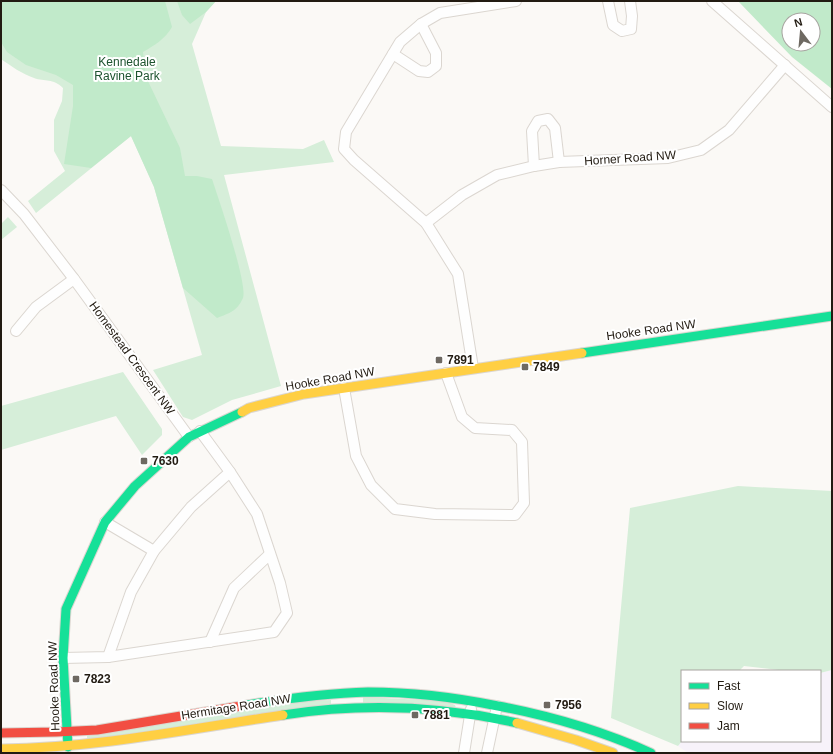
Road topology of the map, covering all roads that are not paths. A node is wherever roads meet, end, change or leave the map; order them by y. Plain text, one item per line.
1 (516, 1) edge
2 (608, 1) edge
3 (630, 1) edge
4 (712, 1) edge
5 (421, 24) junction
6 (393, 54) junction
7 (785, 65) junction
8 (832, 107) edge
9 (559, 162) junction
10 (534, 166) junction
11 (1, 190) edge
12 (426, 223) junction
13 (74, 279) junction
14 (832, 316) edge
15 (16, 331) dead end
16 (473, 368) junction
17 (446, 372) junction
18 (344, 388) junction
19 (200, 431) junction
20 (189, 437) junction
21 (230, 472) junction
22 (104, 522) junction
23 (154, 551) junction
24 (270, 554) junction
25 (210, 642) junction
26 (108, 657) junction
27 (63, 658) junction
28 (472, 701) junction
29 (497, 706) junction
30 (470, 714) junction
31 (493, 719) junction
32 (67, 732) junction
33 (1, 733) edge
34 (618, 740) junction
35 (68, 747) junction
36 (1, 749) edge
37 (464, 753) edge
38 (487, 753) edge
39 (612, 753) edge
40 (651, 753) edge

1 - 5 street
2 - 3 street
4 - 7 street
5 - 6 street
5 - 6 street
6 - 12 street
7 - 8 street
7 - 9 street, Horner Road NW
9 - 10 street, Horner Road NW
9 - 10 street
10 - 12 street, Horner Road NW
11 - 13 street, Homestead Crescent NW
12 - 16 street
13 - 15 street
13 - 20 street, Homestead Crescent NW
14 - 16 street, Hooke Road NW
16 - 17 street, Hooke Road NW
17 - 18 street, Hooke Road NW
17 - 18 street
18 - 19 street, Hooke Road NW
19 - 20 street, Hooke Road NW
19 - 21 street
20 - 22 street, Hooke Road NW
21 - 23 street
21 - 24 street
22 - 23 street
22 - 27 street, Hooke Road NW
23 - 26 street
24 - 25 street
24 - 25 street
25 - 26 street
26 - 27 street
27 - 32 street, Hooke Road NW
28 - 29 street, Hermitage Road NW
28 - 30 street
28 - 32 street, Hermitage Road NW
29 - 31 street
29 - 34 street, Hermitage Road NW
30 - 31 street, Hermitage Road NW
30 - 35 street, Hermitage Road NW
30 - 37 street
31 - 38 street
31 - 39 street, Hermitage Road NW
32 - 33 street, Hermitage Road NW
32 - 35 street, Hooke Road NW
34 - 39 street
34 - 40 street, Hermitage Road NW
35 - 36 street, Hermitage Road NW

